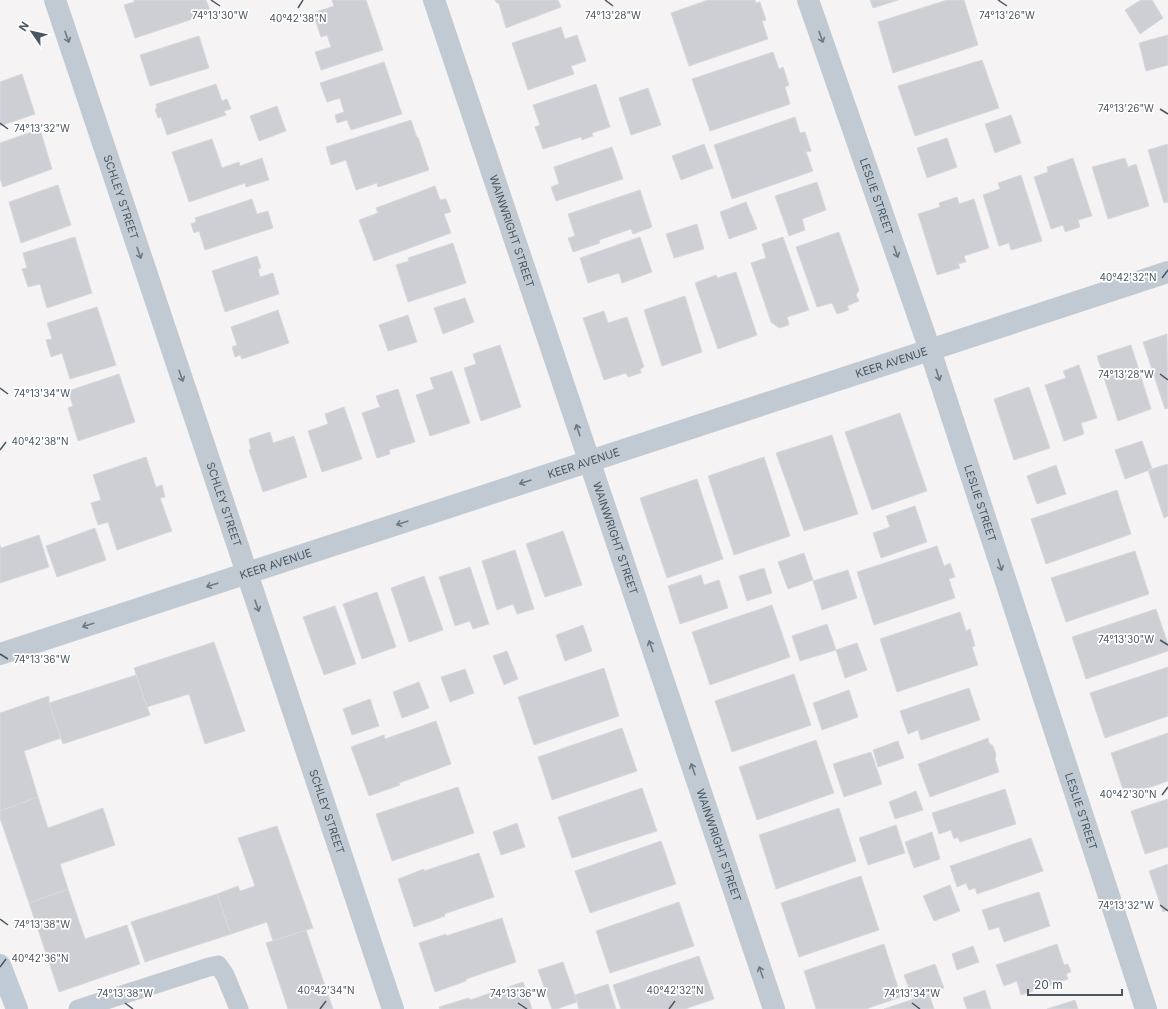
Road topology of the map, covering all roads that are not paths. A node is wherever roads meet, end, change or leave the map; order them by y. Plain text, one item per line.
1 (55, 0) edge
2 (434, 0) edge
3 (808, 0) edge
4 (1168, 272) edge
5 (930, 350) junction
6 (589, 462) junction
7 (246, 574) junction
8 (0, 654) edge
9 (0, 965) edge
10 (17, 1009) edge
11 (78, 1009) edge
12 (239, 1009) edge
13 (393, 1009) edge
14 (774, 1009) edge
15 (1146, 1009) edge

1 -> 7 street, SCHLEY STREET
6 -> 2 street, WAINWRIGHT STREET
3 -> 5 street, LESLIE STREET
4 - 5 street, KEER AVENUE
5 - 6 street, KEER AVENUE
5 -> 15 street, LESLIE STREET
6 -> 7 street, KEER AVENUE
14 -> 6 street, WAINWRIGHT STREET
7 -> 8 street, KEER AVENUE
7 -> 13 street, SCHLEY STREET
9 - 10 main road
11 - 12 lane

